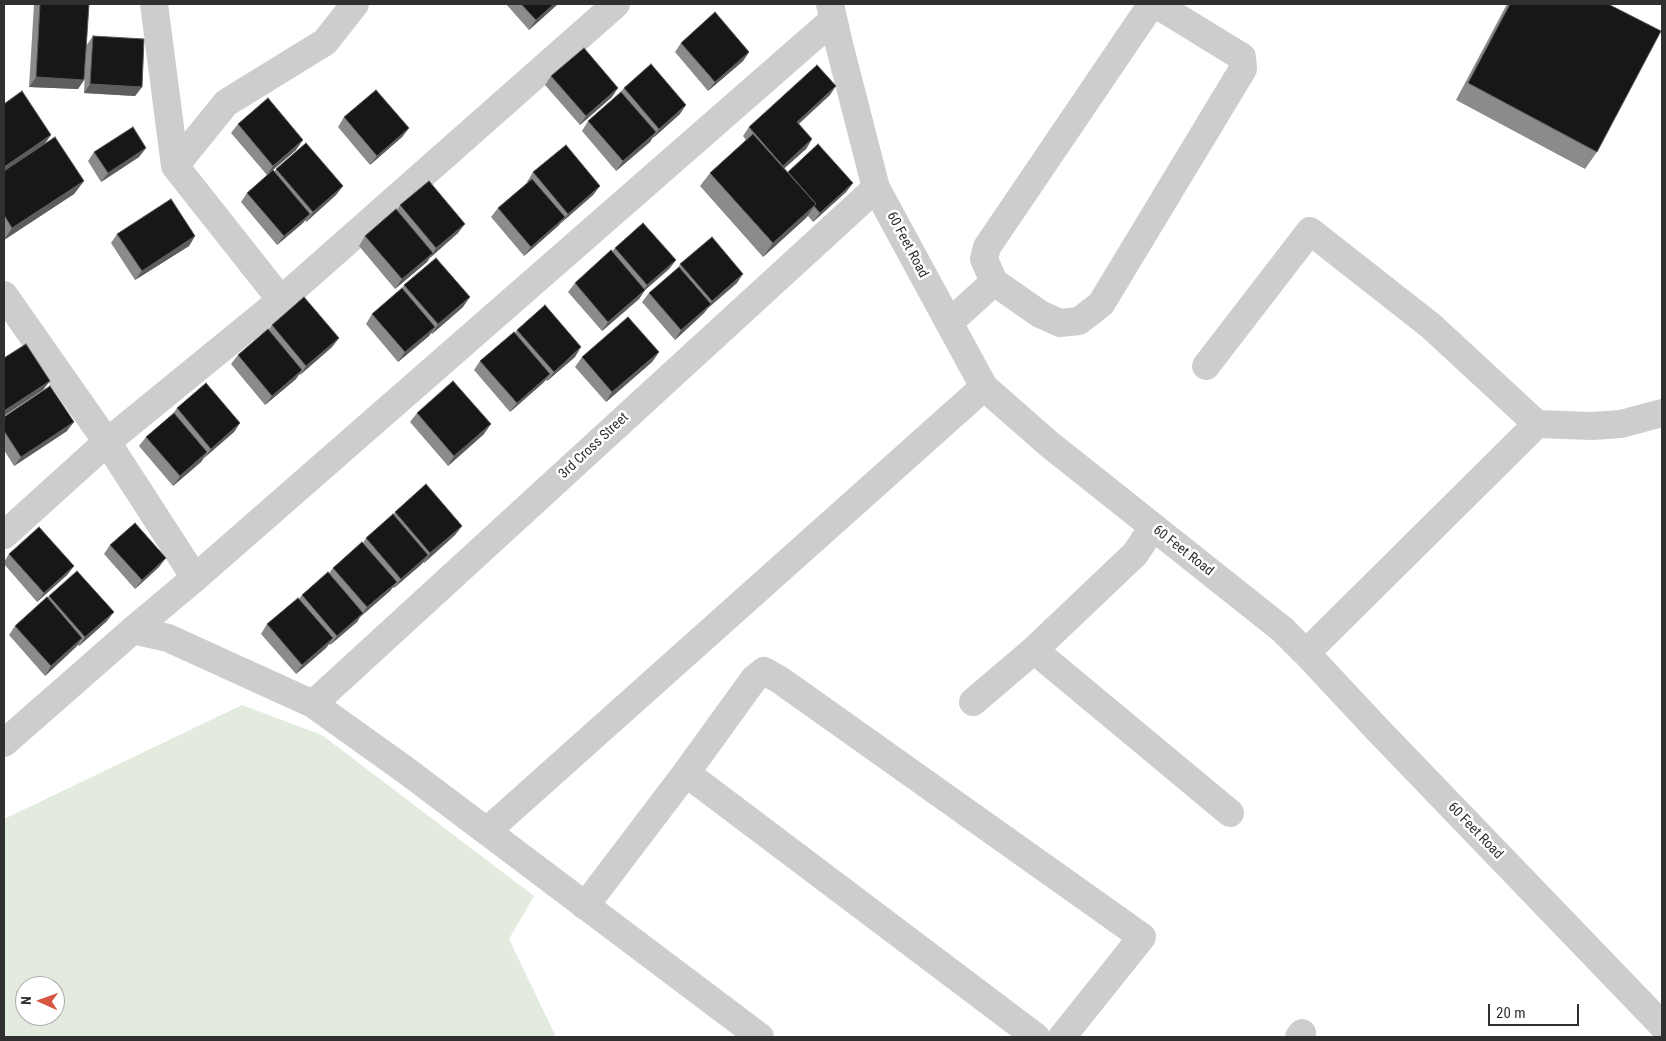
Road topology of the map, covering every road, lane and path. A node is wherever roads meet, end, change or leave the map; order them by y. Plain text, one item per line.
1 (154, 4) edge
2 (356, 4) edge
3 (599, 10) edge
4 (832, 12) edge
5 (175, 166) junction
6 (876, 188) junction
7 (994, 282) junction
8 (4, 295) edge
9 (281, 300) junction
10 (950, 323) junction
11 (1206, 366) dead end
12 (984, 387) junction
13 (1662, 414) edge
14 (1538, 424) junction
15 (107, 442) junction
16 (1153, 527) junction
17 (4, 534) edge
18 (195, 578) junction
19 (133, 630) junction
20 (1034, 650) junction
21 (1306, 653) junction
22 (973, 702) dead end
23 (313, 704) junction
24 (4, 743) edge
25 (686, 773) junction
26 (1230, 813) dead end
27 (487, 832) junction
28 (585, 906) junction
29 (1662, 1025) edge
30 (760, 1037) edge
31 (1036, 1037) edge
32 (1062, 1037) edge

1 - 5 street
2 - 5 street
3 - 9 street
4 - 6 street, 60 Feet Road
4 - 18 street
5 - 9 street
6 - 10 street, 60 Feet Road
6 - 23 street, 3rd Cross Street
7 - 7 street
7 - 10 street
8 - 15 street
9 - 15 street
10 - 12 street, 60 Feet Road
11 - 14 street
12 - 16 street, 60 Feet Road
12 - 27 street
13 - 14 street
14 - 21 street
15 - 17 street
15 - 18 street
16 - 20 street
16 - 21 street, 60 Feet Road
18 - 19 street
19 - 23 street
19 - 24 street
20 - 22 street
20 - 26 street
21 - 29 street, 60 Feet Road
23 - 27 street
25 - 28 street
25 - 31 street
25 - 32 street
27 - 28 street
28 - 30 street

